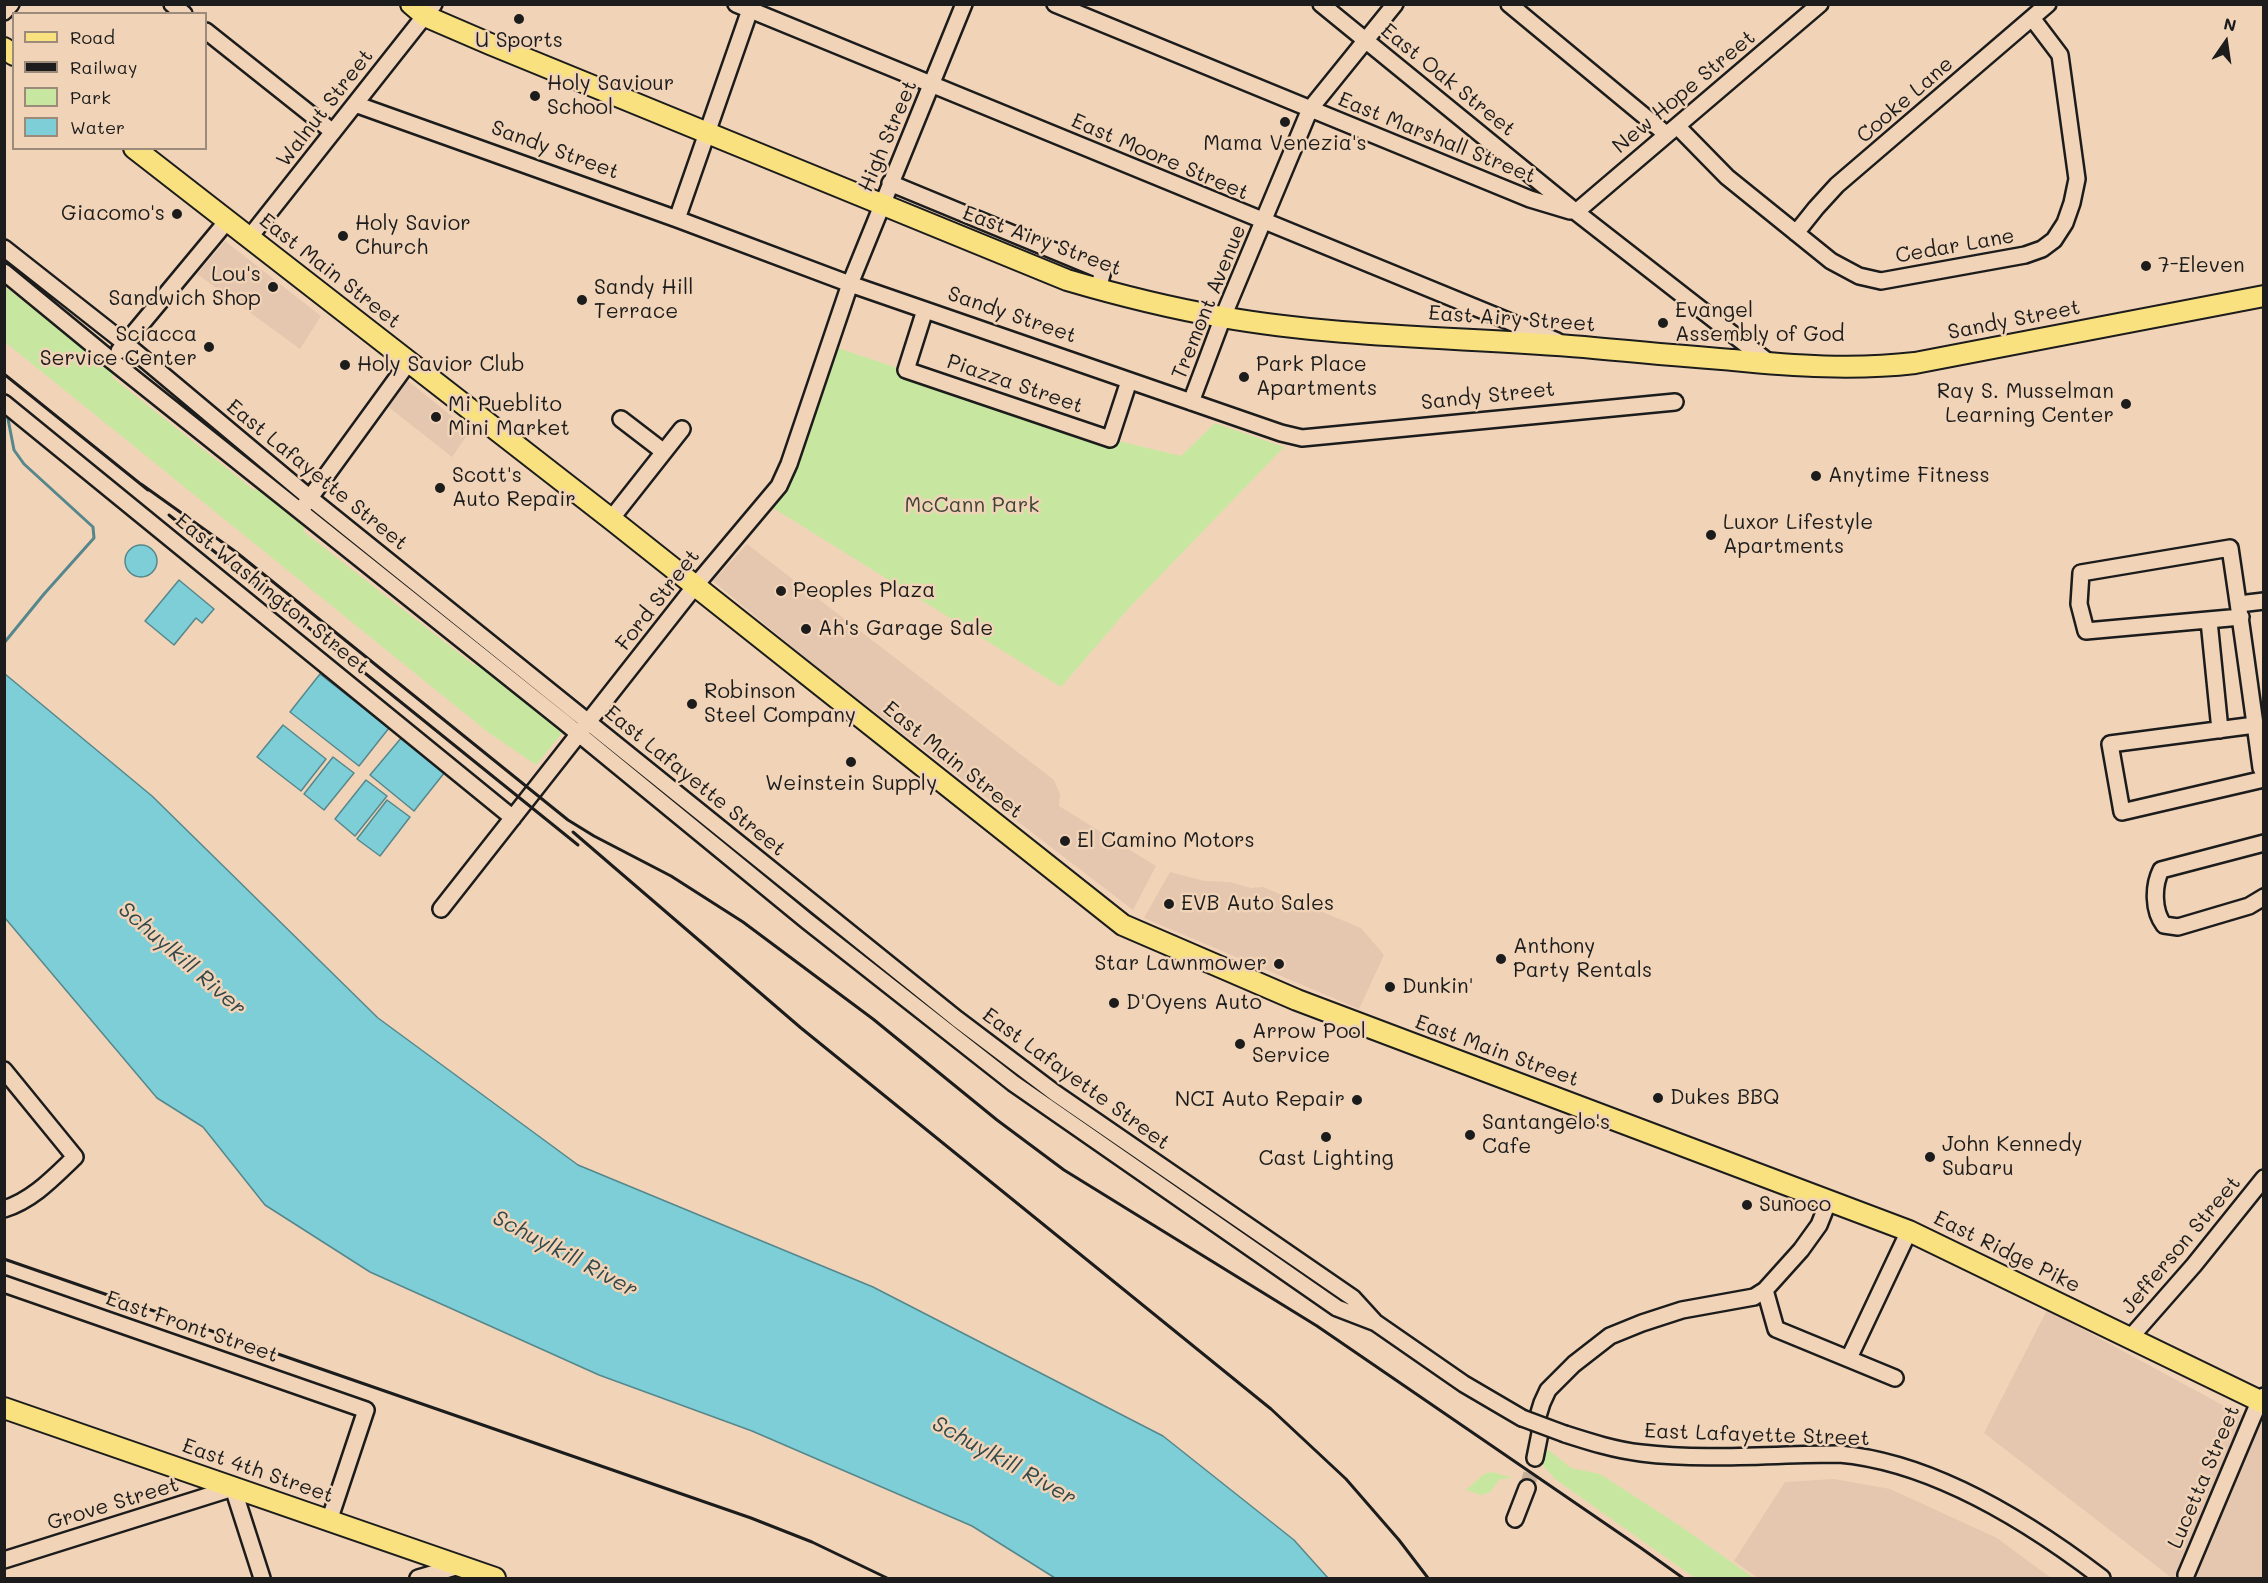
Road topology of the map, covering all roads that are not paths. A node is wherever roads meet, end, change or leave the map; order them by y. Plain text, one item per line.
1 (11, 4) edge
2 (964, 4) edge
3 (1055, 4) edge
4 (1321, 4) edge
5 (1395, 4) edge
6 (1509, 4) edge
7 (1820, 4) edge
8 (2048, 4) edge
9 (746, 6) edge
10 (423, 8) edge
11 (4, 12) edge
12 (2032, 18) junction
13 (207, 32) edge
14 (1367, 41) junction
15 (932, 84) junction
16 (355, 104) junction
17 (1310, 109) junction
18 (1672, 130) junction
19 (333, 132) junction
20 (707, 134) junction
21 (137, 150) edge
22 (890, 183) junction
23 (926, 198) junction
24 (882, 204) junction
25 (1576, 212) junction
26 (677, 219) junction
27 (916, 219) junction
28 (227, 221) junction
29 (1263, 222) junction
30 (1796, 233) junction
31 (249, 238) junction
32 (4, 248) edge
33 (4, 272) edge
34 (850, 284) junction
35 (1098, 289) junction
36 (2264, 296) edge
37 (925, 310) junction
38 (1223, 317) junction
39 (126, 344) junction
40 (1569, 346) junction
41 (111, 360) junction
42 (408, 363) junction
43 (1771, 364) junction
44 (1130, 381) junction
45 (1191, 402) junction
46 (1675, 402) dead end
47 (4, 403) edge
48 (621, 419) dead end
49 (682, 429) dead end
50 (664, 452) junction
51 (310, 498) junction
52 (299, 512) junction
53 (611, 519) junction
54 (695, 586) junction
55 (2264, 602) edge
56 (2240, 610) junction
57 (2209, 621) junction
58 (2257, 675) edge
59 (589, 722) junction
60 (2255, 724) junction
61 (2220, 730) junction
62 (579, 735) junction
63 (2263, 772) edge
64 (513, 818) junction
65 (2264, 843) edge
66 (2264, 897) edge
67 (441, 909) dead end
68 (4, 1070) edge
69 (1722, 1161) joint
70 (2264, 1178) edge
71 (1829, 1200) junction
72 (4, 1209) edge
73 (1909, 1231) junction
74 (4, 1284) edge
75 (1765, 1290) junction
76 (1376, 1323) junction
77 (2130, 1338) junction
78 (1848, 1358) junction
79 (1895, 1378) dead end
80 (2262, 1400) edge
81 (6, 1410) edge
82 (1535, 1458) tunnel mouth
83 (233, 1488) junction
84 (1527, 1488) tunnel mouth
85 (1515, 1519) dead end
86 (329, 1521) junction
87 (4, 1560) edge
88 (459, 1566) junction
89 (2186, 1575) dead end
90 (262, 1578) edge
91 (418, 1578) edge
92 (495, 1578) edge
93 (2102, 1578) edge

1 - 11 street
2 - 15 street, High Street
3 - 17 street, East Marshall Street
4 - 14 street, East Oak Street
5 - 14 street, Tremont Avenue
6 - 18 street, Cedar Lane
7 - 18 street, New Hope Street
8 - 12 street, Cooke Lane
9 - 15 street, East Moore Street
9 - 20 street
10 - 16 street, Walnut Street
10 - 20 main road, East Airy Street
12 - 30 street, Cooke Lane
12 - 30 street, Cedar Lane
13 - 19 street
14 - 17 street, Tremont Avenue
14 - 25 street, East Oak Street
15 - 22 street, High Street
15 - 29 street, East Moore Street
16 - 19 street, Walnut Street
16 - 26 street, Sandy Street
17 - 25 street, East Marshall Street
17 - 29 street, Tremont Avenue
18 - 25 street, New Hope Street
18 - 30 street, Cedar Lane
19 - 31 street, Walnut Street
20 - 24 main road, East Airy Street
20 - 26 street
21 - 28 main road, East Main Street
22 - 23 street
22 - 24 street, High Street
23 - 27 street
23 - 35 street
24 - 27 main road, East Airy Street
24 - 34 street, High Street
25 - 43 street, East Marshall Street
26 - 34 street, Sandy Street
27 - 35 main road, East Airy Street
28 - 31 main road, East Main Street
28 - 39 street
29 - 38 street, Tremont Avenue
29 - 40 street, East Moore Street
31 - 42 main road, East Main Street
32 - 39 street, East Lafayette Street
33 - 41 street, East Lafayette Street
34 - 37 street, Sandy Street
34 - 54 street, Ford Street
35 - 38 main road, East Airy Street
36 - 43 main road, Sandy Street
37 - 44 street, Sandy Street
37 - 44 street, Piazza Street
38 - 40 main road, East Airy Street
38 - 45 street, Tremont Avenue
39 - 41 street
39 - 51 street, East Lafayette Street
40 - 43 main road, East Airy Street
41 - 52 street, East Lafayette Street
42 - 51 street
42 - 53 main road, East Main Street
44 - 45 street, Sandy Street
45 - 46 street, Sandy Street
47 - 64 street, East Washington Street
48 - 50 street
49 - 50 street
50 - 53 street
51 - 52 street
51 - 59 street, East Lafayette Street
52 - 62 street, East Lafayette Street
53 - 54 main road, East Main Street
54 - 59 street, Ford Street
54 - 69 main road, East Main Street
55 - 56 street
56 - 57 street
56 - 57 street
56 - 58 street
57 - 61 street
58 - 60 street
59 - 62 street, Ford Street
59 - 76 street, East Lafayette Street
60 - 61 street
60 - 63 street
61 - 63 street
62 - 64 street, Ford Street
62 - 76 street, East Lafayette Street
64 - 67 street, Ford Street
65 - 66 street
68 - 72 street
69 - 71 main road, East Ridge Pike
70 - 77 street, Jefferson Street
71 - 73 main road, East Ridge Pike
71 - 75 street
73 - 77 main road, East Ridge Pike
73 - 78 street
74 - 86 street, East Front Street
75 - 78 street
75 - 82 street
76 - 93 street, East Lafayette Street, bridge
77 - 80 main road, East Ridge Pike
78 - 79 street
80 - 89 street, Lucetta Street
81 - 83 main road, East 4th Street
83 - 86 main road, East 4th Street
83 - 87 street, Grove Street
83 - 90 street
84 - 85 street
86 - 88 main road, East 4th Street
88 - 91 street
88 - 92 main road, East 4th Street

